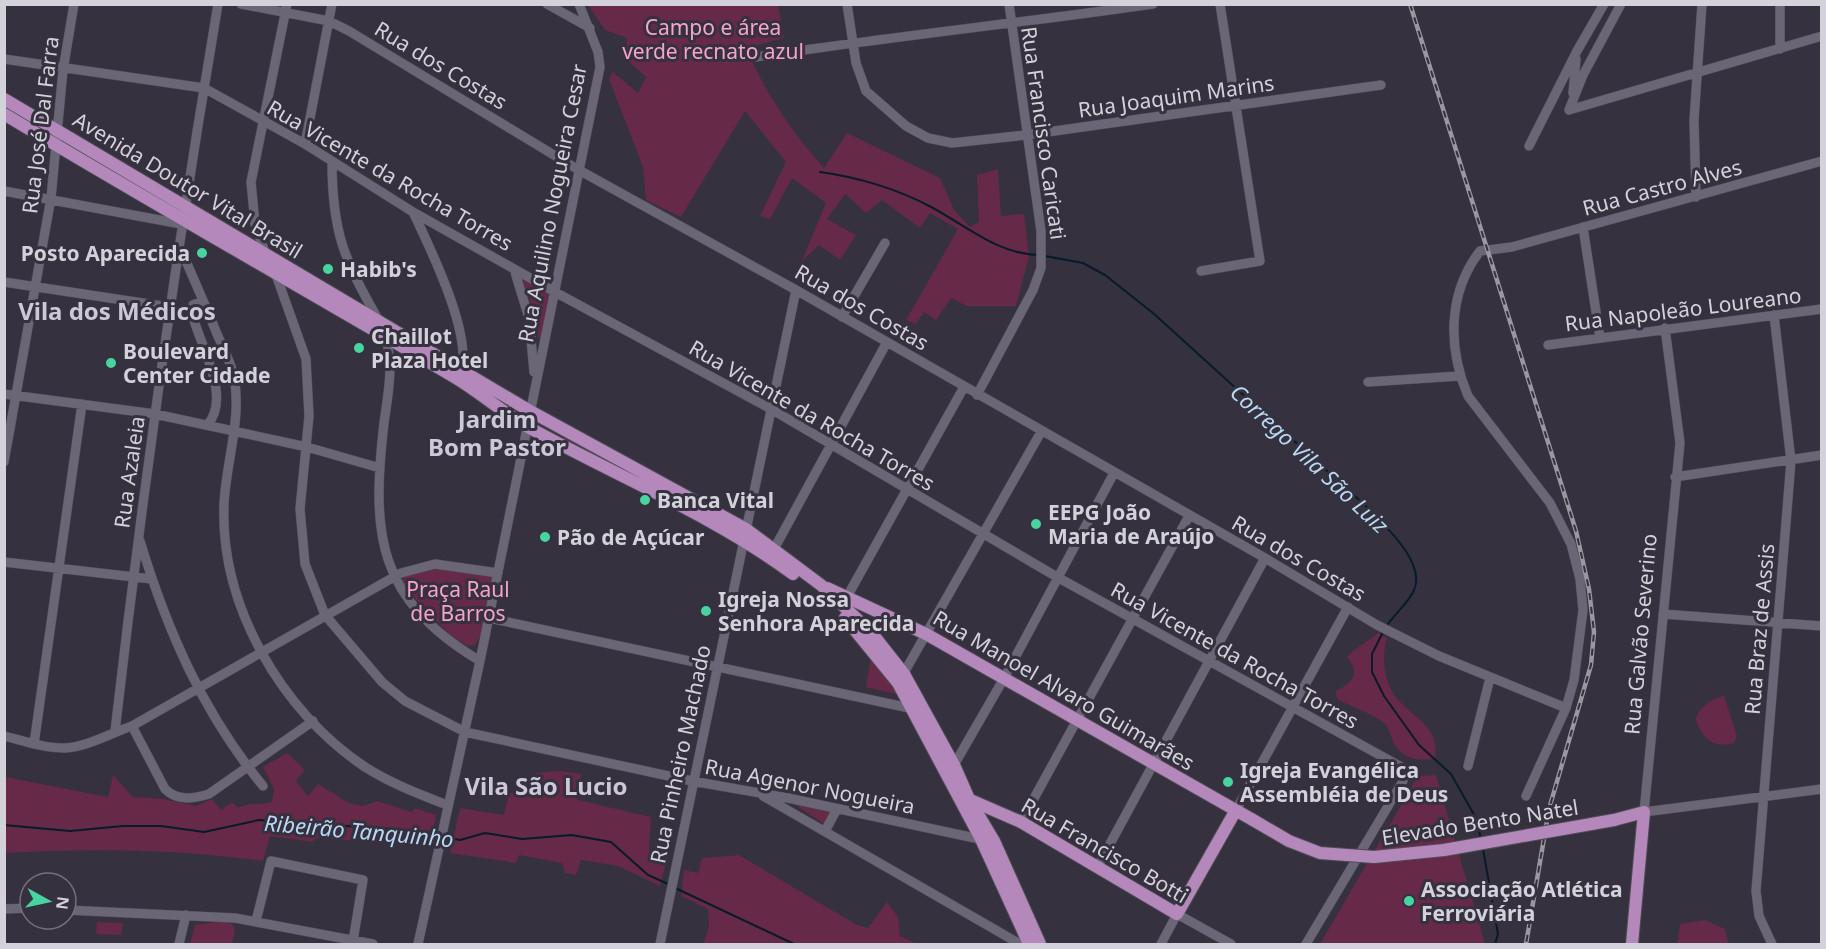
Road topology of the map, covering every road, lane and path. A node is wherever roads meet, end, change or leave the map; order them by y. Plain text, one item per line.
1 (74, 4) edge
2 (218, 4) edge
3 (240, 4) edge
4 (332, 4) edge
5 (547, 4) edge
6 (579, 4) edge
7 (848, 4) edge
8 (1009, 4) edge
9 (1153, 4) edge
10 (1220, 4) edge
11 (1604, 4) edge
12 (1621, 4) edge
13 (1702, 4) edge
14 (1780, 4) edge
15 (286, 8) edge
16 (329, 21) junction
17 (1011, 25) junction
18 (590, 28) junction
19 (1821, 36) edge
20 (852, 42) junction
21 (1780, 49) junction
22 (1577, 51) junction
23 (756, 57) dead end
24 (4, 59) edge
25 (63, 70) junction
26 (1697, 73) junction
27 (1381, 85) dead end
28 (204, 88) junction
29 (1574, 97) junction
30 (4, 99) edge
31 (1236, 106) junction
32 (4, 114) edge
33 (262, 120) junction
34 (57, 130) junction
35 (1026, 135) junction
36 (305, 144) junction
37 (56, 145) junction
38 (1529, 146) dead end
39 (332, 161) junction
40 (1821, 161) edge
41 (577, 169) junction
42 (4, 191) edge
43 (1696, 197) junction
44 (51, 198) junction
45 (413, 212) junction
46 (182, 217) junction
47 (1583, 227) junction
48 (885, 243) dead end
49 (265, 254) junction
50 (177, 255) junction
51 (514, 268) junction
52 (1201, 272) dead end
53 (276, 273) junction
54 (4, 282) edge
55 (34, 287) junction
56 (796, 290) junction
57 (555, 292) junction
58 (203, 301) junction
59 (169, 307) junction
60 (1821, 309) edge
61 (1773, 315) junction
62 (842, 317) junction
63 (381, 324) junction
64 (1665, 328) junction
65 (1600, 338) junction
66 (387, 340) junction
67 (887, 342) junction
68 (1548, 345) dead end
69 (460, 374) junction
70 (1460, 376) junction
71 (1368, 382) dead end
72 (535, 383) junction
73 (964, 387) junction
74 (4, 394) edge
75 (977, 395) junction
76 (16, 396) junction
77 (82, 404) junction
78 (771, 409) junction
79 (530, 411) junction
80 (155, 414) junction
81 (207, 425) junction
82 (527, 426) junction
83 (234, 431) junction
84 (1041, 432) junction
85 (832, 445) junction
86 (307, 447) junction
87 (1821, 455) edge
88 (1791, 461) junction
89 (4, 462) edge
90 (380, 468) junction
91 (1114, 473) junction
92 (1675, 477) junction
93 (905, 489) junction
94 (1190, 516) junction
95 (983, 533) junction
96 (745, 535) junction
97 (139, 537) junction
98 (774, 549) junction
99 (1265, 558) junction
100 (4, 562) edge
101 (58, 570) junction
102 (498, 573) junction
103 (393, 577) junction
104 (1057, 577) junction
105 (132, 578) junction
106 (152, 579) junction
107 (821, 585) junction
108 (848, 596) junction
109 (1348, 607) junction
110 (1663, 614) junction
111 (325, 615) junction
112 (489, 618) junction
113 (1133, 620) junction
114 (1778, 623) junction
115 (1821, 626) edge
116 (926, 634) junction
117 (262, 652) junction
118 (480, 661) junction
119 (1210, 662) junction
120 (718, 666) junction
121 (901, 678) junction
122 (1490, 678) junction
123 (1004, 680) junction
124 (198, 690) junction
125 (912, 708) junction
126 (1294, 708) junction
127 (1566, 708) junction
128 (925, 711) junction
129 (1077, 720) junction
130 (313, 721) junction
131 (132, 726) junction
132 (115, 731) junction
133 (465, 732) junction
134 (4, 736) edge
135 (34, 744) junction
136 (1154, 764) junction
137 (954, 765) junction
138 (1468, 766) dead end
139 (248, 767) junction
140 (692, 782) junction
141 (263, 786) dead end
142 (1821, 789) edge
143 (759, 793) junction
144 (1526, 796) dead end
145 (963, 797) junction
146 (1763, 797) junction
147 (789, 798) junction
148 (447, 805) junction
149 (837, 809) junction
150 (1236, 810) junction
151 (791, 812) junction
152 (1644, 812) junction
153 (1253, 820) joint
154 (1021, 822) junction
155 (825, 831) junction
156 (981, 839) junction
157 (994, 841) junction
158 (1098, 866) junction
159 (78, 910) edge
160 (1177, 914) junction
161 (186, 915) junction
162 (256, 921) junction
163 (1025, 924) junction
164 (1004, 934) junction
165 (353, 941) junction
166 (179, 945) edge
167 (373, 945) edge
168 (418, 945) edge
169 (660, 945) edge
170 (1020, 945) edge
171 (1029, 945) edge
172 (1040, 945) edge
173 (1161, 945) edge
174 (1231, 945) edge
175 (1306, 945) edge
176 (1632, 945) edge
177 (1772, 945) edge

1 - 25 street, Rua José Dal Farra
2 - 28 street, Rua Azaleia
3 - 15 street, Rua dos Costas
4 - 16 street
5 - 18 street
6 - 18 street, Rua Aquilino Nogueira Cesar
7 - 20 street, Rua Joaquim Marins
8 - 17 street, Rua Francisco Caricati
9 - 17 street
10 - 31 street
11 - 22 street
12 - 29 street
13 - 26 street
14 - 21 street
15 - 16 street, Rua dos Costas
15 - 33 street, Rua Agenor Nogueira
16 - 36 street
16 - 41 street, Rua dos Costas
17 - 20 street
17 - 35 street, Rua Francisco Caricati
18 - 41 street, Rua Aquilino Nogueira Cesar
19 - 21 street
20 - 23 street
20 - 35 street, Rua Joaquim Marins
21 - 26 street
22 - 29 street
22 - 38 street
24 - 25 street, Rua Vicente da Rocha Torres
25 - 28 street, Rua Vicente da Rocha Torres
25 - 34 street, Rua José Dal Farra
26 - 29 street
26 - 43 street
27 - 31 street, Rua Joaquim Marins
28 - 33 street, Rua Vicente da Rocha Torres
28 - 46 street, Rua Azaleia
30 - 34 main road, Avenida Doutor Vital Brasil
31 - 35 street, Rua Joaquim Marins
31 - 52 street
32 - 37 main road, Avenida Doutor Vital Brasil
33 - 36 street, Rua Vicente da Rocha Torres
33 - 49 street, Rua Agenor Nogueira
34 - 37 street, Rua José Dal Farra
34 - 46 main road, Avenida Doutor Vital Brasil
35 - 75 street, Rua Francisco Caricati
36 - 39 street, Rua Vicente da Rocha Torres
37 - 44 street, Rua José Dal Farra
37 - 46 main road, Avenida Doutor Vital Brasil
39 - 45 street, Rua Vicente da Rocha Torres
39 - 63 street
40 - 43 street, Rua Castro Alves
41 - 56 street, Rua dos Costas
41 - 57 street, Rua Aquilino Nogueira Cesar
42 - 44 street
43 - 47 street, Rua Castro Alves
44 - 46 street
44 - 55 street, Rua José Dal Farra
45 - 51 street, Rua Vicente da Rocha Torres
45 - 69 street
46 - 49 main road, Avenida Doutor Vital Brasil
46 - 50 street, Rua Azaleia
46 - 53 main road, Avenida Doutor Vital Brasil
47 - 65 street
47 - 70 street, Rua Castro Alves
48 - 62 street
49 - 53 street, Rua Agenor Nogueira
49 - 63 main road, Avenida Doutor Vital Brasil
50 - 58 street
50 - 59 street, Rua Azaleia
51 - 57 street, Rua Vicente da Rocha Torres
51 - 72 street
53 - 66 main road, Avenida Doutor Vital Brasil
53 - 86 street, Rua Agenor Nogueira
54 - 55 street
55 - 59 street
55 - 76 street, Rua José Dal Farra
56 - 62 street, Rua dos Costas
56 - 78 street, Rua Pinheiro Machado
57 - 72 street, Rua Aquilino Nogueira Cesar
57 - 78 street, Rua Vicente da Rocha Torres
58 - 81 street
58 - 83 street
59 - 80 street, Rua Azaleia
60 - 61 street, Rua Napoleão Loureano
61 - 64 street, Rua Napoleão Loureano
61 - 88 street, Rua Braz de Assis
62 - 67 street, Rua dos Costas
63 - 66 street
63 - 69 main road, Avenida Doutor Vital Brasil
64 - 65 street, Rua Napoleão Loureano
64 - 92 street, Rua Galvão Severino
65 - 68 street, Rua Napoleão Loureano
66 - 69 main road, Avenida Doutor Vital Brasil
66 - 90 street
67 - 73 street, Rua dos Costas
67 - 85 street
69 - 79 main road, Avenida Doutor Vital Brasil
69 - 82 main road, Avenida Doutor Vital Brasil
70 - 71 street
70 - 127 street
72 - 79 street, Rua Aquilino Nogueira Cesar
73 - 75 street, Rua dos Costas
73 - 93 street
74 - 76 street
75 - 84 street, Rua dos Costas
76 - 77 street
76 - 89 street, Rua José Dal Farra
77 - 80 street
77 - 101 street
78 - 85 street, Rua Vicente da Rocha Torres
78 - 96 street, Rua Pinheiro Machado
79 - 82 street, Rua Aquilino Nogueira Cesar
79 - 96 main road, Avenida Doutor Vital Brasil
80 - 81 street
80 - 97 street, Rua Azaleia
81 - 83 street
82 - 96 main road, Avenida Doutor Vital Brasil
82 - 102 street, Rua Aquilino Nogueira Cesar
83 - 86 street
83 - 117 street
84 - 91 street, Rua dos Costas
84 - 95 street
85 - 93 street, Rua Vicente da Rocha Torres
85 - 98 street
86 - 90 street
86 - 111 street, Rua Agenor Nogueira
87 - 88 street
88 - 92 street
88 - 114 street, Rua Braz de Assis
90 - 103 street
91 - 94 street, Rua dos Costas
91 - 104 street
92 - 110 street, Rua Galvão Severino
93 - 95 street, Rua Vicente da Rocha Torres
93 - 108 street
94 - 99 street, Rua dos Costas
94 - 113 street
95 - 104 street, Rua Vicente da Rocha Torres
95 - 116 street
96 - 98 main road, Avenida Doutor Vital Brasil
96 - 120 street, Rua Pinheiro Machado
96 - 121 main road, Avenida Doutor Vital Brasil
97 - 105 street, Rua Azaleia
97 - 106 street
98 - 107 main road, Avenida Doutor Vital Brasil
99 - 109 street, Rua dos Costas
99 - 119 street
100 - 101 street
101 - 105 street
101 - 135 street
102 - 103 street
102 - 112 street, Rua Aquilino Nogueira Cesar
103 - 111 street
103 - 118 street
104 - 113 street, Rua Vicente da Rocha Torres
104 - 123 street
105 - 106 street
105 - 132 street, Rua Azaleia
106 - 124 street
107 - 108 main road, Rua Manoel Alvaro Guimarães
107 - 121 main road, Avenida Doutor Vital Brasil
108 - 116 main road, Rua Manoel Alvaro Guimarães
109 - 122 street, Rua dos Costas
109 - 126 street
110 - 114 street
110 - 152 street, Rua Galvão Severino
111 - 117 street
111 - 133 street, Rua Agenor Nogueira
112 - 118 street, Rua Aquilino Nogueira Cesar
112 - 120 street
113 - 119 street, Rua Vicente da Rocha Torres
113 - 129 street
114 - 115 street
114 - 146 street, Rua Braz de Assis
116 - 121 street
116 - 123 main road, Rua Manoel Alvaro Guimarães
117 - 124 street
117 - 130 street
118 - 133 street, Rua Aquilino Nogueira Cesar
119 - 126 street, Rua Vicente da Rocha Torres
119 - 136 street
120 - 125 street
120 - 140 street, Rua Pinheiro Machado
121 - 125 main road, Avenida Doutor Vital Brasil
121 - 128 main road, Avenida Doutor Vital Brasil
122 - 127 street, Rua dos Costas
122 - 138 street
123 - 129 main road, Rua Manoel Alvaro Guimarães
123 - 137 street
124 - 131 street
124 - 139 street
125 - 128 street
125 - 145 main road, Avenida Doutor Vital Brasil
126 - 150 street
126 - 175 street, Rua Vicente da Rocha Torres
127 - 144 street
128 - 137 main road, Avenida Doutor Vital Brasil
129 - 136 main road, Rua Manoel Alvaro Guimarães
129 - 154 street
130 - 139 street
130 - 148 street
131 - 132 street
131 - 139 street
132 - 135 street
133 - 140 street, Rua Agenor Nogueira
133 - 148 street, Rua Aquilino Nogueira Cesar
134 - 135 street
136 - 150 main road, Rua Manoel Alvaro Guimarães
136 - 158 street
137 - 145 main road, Avenida Doutor Vital Brasil
139 - 141 street
140 - 143 street, Rua Agenor Nogueira
140 - 169 street, Rua Pinheiro Machado
142 - 146 street
143 - 147 street, Rua Agenor Nogueira
143 - 151 street
145 - 154 main road, Rua Francisco Botti
145 - 156 main road, Avenida Doutor Vital Brasil
145 - 157 main road, Avenida Doutor Vital Brasil
146 - 152 street
146 - 177 street, Rua Braz de Assis
147 - 149 street, Rua Agenor Nogueira
147 - 151 street
148 - 168 street, Rua Aquilino Nogueira Cesar
149 - 155 street
149 - 156 street, Rua Agenor Nogueira
150 - 153 main road, Rua Manoel Alvaro Guimarães
150 - 160 main road
151 - 155 street
152 - 153 main road, Elevado Bento Natel, bridge
152 - 176 main road, Rua Galvão Severino
154 - 158 main road, Rua Francisco Botti
155 - 164 street
156 - 157 street, Rua Agenor Nogueira
156 - 163 main road, Avenida Doutor Vital Brasil
157 - 163 main road, Avenida Doutor Vital Brasil
158 - 160 main road, Rua Francisco Botti
159 - 161 street
160 - 173 street
160 - 174 street, Rua Francisco Botti
161 - 162 street
161 - 166 street
162 - 165 street
162 - 165 street
163 - 164 street
163 - 171 main road, Avenida Doutor Vital Brasil
163 - 172 main road, Avenida Doutor Vital Brasil
164 - 170 street
165 - 167 street

